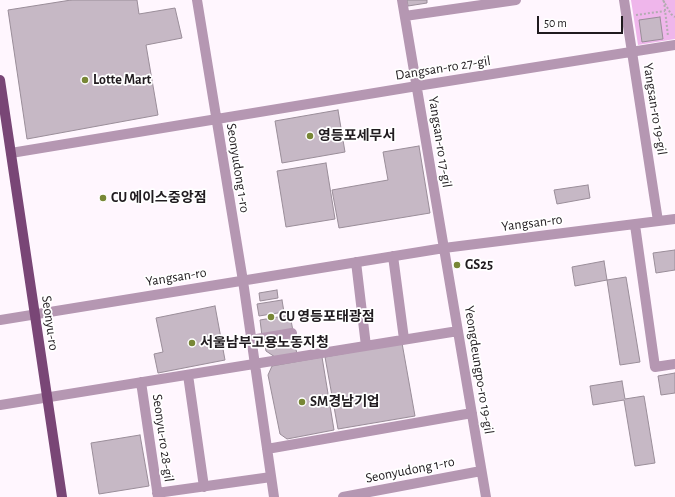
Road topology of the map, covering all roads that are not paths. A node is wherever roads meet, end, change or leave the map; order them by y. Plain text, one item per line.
1 (196, 0) edge
2 (402, 0) edge
3 (516, 0) edge
4 (624, 0) edge
5 (405, 16) junction
6 (672, 46) edge
7 (632, 52) junction
8 (0, 80) edge
9 (417, 86) junction
10 (216, 119) junction
11 (11, 154) junction
12 (675, 219) edge
13 (658, 221) junction
14 (634, 225) junction
15 (444, 248) junction
16 (393, 256) junction
17 (356, 262) junction
18 (243, 280) junction
19 (35, 314) junction
20 (0, 320) edge
21 (458, 331) junction
22 (292, 333) dead end
23 (251, 340) junction
24 (404, 340) junction
25 (366, 346) junction
26 (255, 364) junction
27 (675, 364) edge
28 (188, 375) junction
29 (141, 382) junction
30 (47, 398) junction
31 (0, 405) edge
32 (472, 413) junction
33 (267, 449) junction
34 (481, 471) junction
35 (271, 477) junction
36 (204, 487) junction
37 (158, 495) edge
38 (62, 497) edge
39 (274, 497) edge
40 (343, 497) edge
41 (486, 497) edge

1 - 10 street, Seonyudong 1-ro
2 - 5 street, Yangsan-ro 17-gil
3 - 5 street
4 - 7 street, Yangsan-ro 19-gil
5 - 9 street, Yangsan-ro 17-gil
6 - 7 street, Dangsan-ro 27-gil
7 - 9 street, Dangsan-ro 27-gil
7 - 13 street, Yangsan-ro 19-gil
8 - 11 main road, Seonyu-ro
9 - 10 street, Dangsan-ro 27-gil
9 - 15 street, Yangsan-ro 17-gil
10 - 11 street
10 - 18 street, Seonyudong 1-ro
11 - 19 main road, Seonyu-ro
12 - 13 street, Yangsan-ro
13 - 14 street, Yangsan-ro
14 - 15 street, Yangsan-ro
14 - 27 street
15 - 16 street, Yangsan-ro
15 - 21 street, Yeongdeungpo-ro 19-gil
16 - 17 street, Yangsan-ro
16 - 24 street
17 - 18 street, Yangsan-ro
17 - 25 street
18 - 19 street, Yangsan-ro
18 - 23 street, Seonyudong 1-ro
19 - 20 street, Yangsan-ro
19 - 30 main road, Seonyu-ro
21 - 24 street
21 - 32 street, Yeongdeungpo-ro 19-gil
22 - 23 street
23 - 26 street, Seonyudong 1-ro
24 - 25 street
25 - 26 street
26 - 28 street, Seonyu-ro 28-gil
26 - 33 street, Seonyudong 1-ro
28 - 29 street, Seonyu-ro 28-gil
28 - 36 street
29 - 30 street, Seonyu-ro 28-gil
29 - 37 street, Seonyu-ro 28-gil
30 - 31 street, Seonyu-ro 28-gil
30 - 38 main road, Seonyu-ro
32 - 33 street
32 - 34 street, Yeongdeungpo-ro 19-gil
33 - 35 street, Seonyudong 1-ro
34 - 40 street, Seonyudong 1-ro
34 - 41 street, Yeongdeungpo-ro 19-gil
35 - 36 street
35 - 39 street, Seonyudong 1-ro
36 - 37 street

